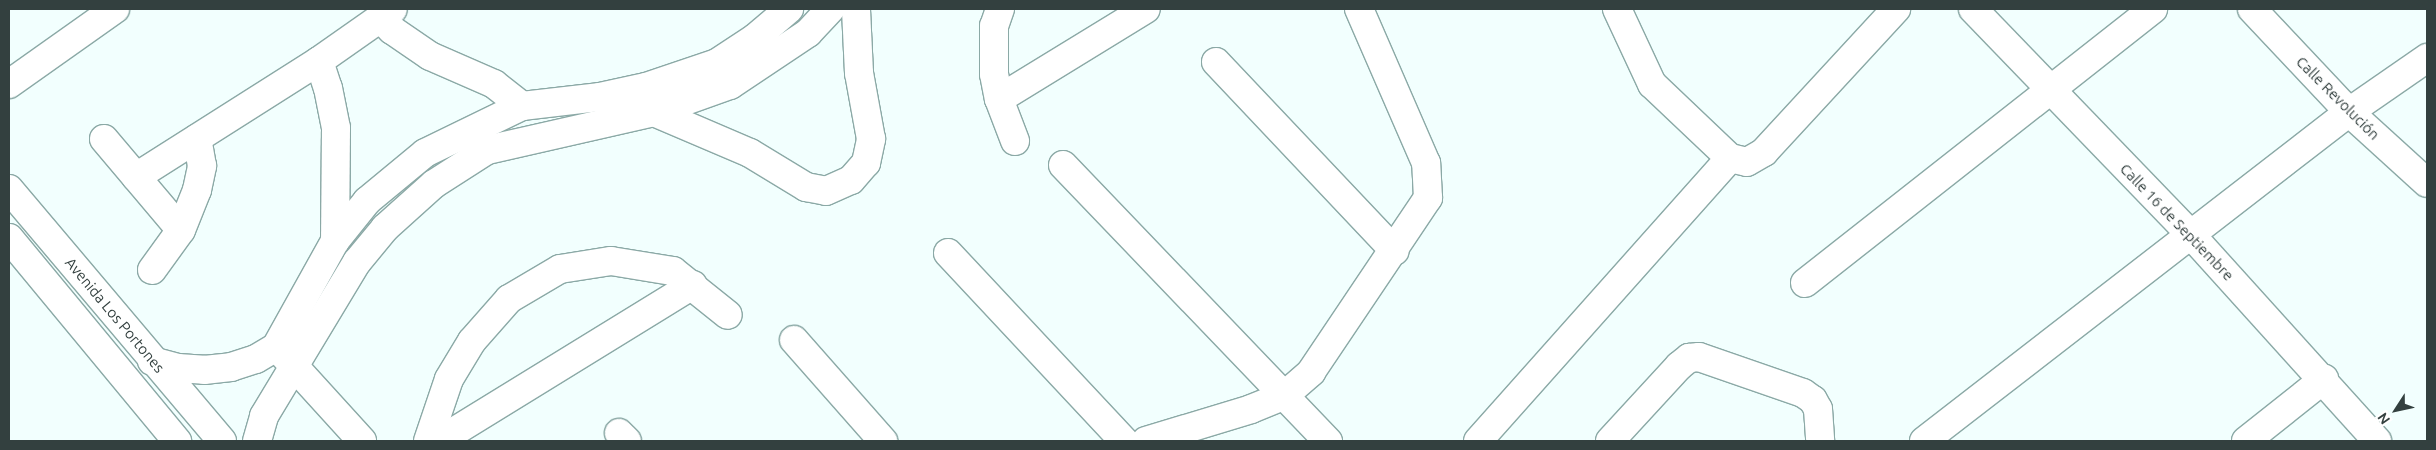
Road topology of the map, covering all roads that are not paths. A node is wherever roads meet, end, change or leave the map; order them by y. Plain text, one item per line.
1 (115, 9) edge
2 (789, 9) edge
3 (830, 9) edge
4 (856, 9) edge
5 (1000, 9) edge
6 (1146, 9) edge
7 (1359, 9) edge
8 (1617, 9) edge
9 (1896, 9) edge
10 (1973, 9) edge
11 (2153, 9) edge
12 (2252, 9) edge
13 (387, 13) edge
14 (2427, 58) edge
15 (319, 61) junction
16 (1216, 62) dead end
17 (9, 84) edge
18 (2048, 89) junction
19 (999, 99) junction
20 (522, 106) junction
21 (602, 110) junction
22 (654, 112) junction
23 (2349, 112) junction
24 (104, 138) dead end
25 (197, 138) junction
26 (1015, 141) dead end
27 (1730, 158) junction
28 (1063, 165) dead end
29 (136, 177) junction
30 (2427, 183) edge
31 (9, 189) edge
32 (181, 230) junction
33 (2192, 236) junction
34 (9, 238) edge
35 (335, 241) junction
36 (1395, 251) junction
37 (948, 253) dead end
38 (152, 270) dead end
39 (1805, 283) dead end
40 (694, 285) junction
41 (728, 315) dead end
42 (794, 340) dead end
43 (276, 347) junction
44 (152, 361) junction
45 (296, 366) junction
46 (2324, 379) junction
47 (1285, 395) junction
48 (173, 440) edge
49 (222, 441) edge
50 (257, 441) edge
51 (362, 441) edge
52 (428, 441) edge
53 (439, 441) edge
54 (883, 441) edge
55 (1124, 441) edge
56 (1146, 441) edge
57 (1328, 441) edge
58 (1478, 441) edge
59 (1610, 441) edge
60 (1820, 441) edge
61 (1924, 441) edge
62 (2246, 441) edge
63 (2377, 441) edge

1 - 17 street
2 - 21 street
3 - 22 street
4 - 22 street
5 - 19 street
6 - 19 street
7 - 36 street
8 - 27 street
9 - 27 street
10 - 18 street, Calle 16 de Septiembre
11 - 18 street
12 - 23 street, Calle Revolución
13 - 15 street
13 - 20 street
14 - 23 street
15 - 25 street
15 - 35 street
16 - 36 street
18 - 33 street, Calle 16 de Septiembre
18 - 39 street
19 - 26 street
20 - 21 street
20 - 35 street
21 - 22 street
21 - 45 street
23 - 30 street, Calle Revolución
23 - 33 street
24 - 29 street
25 - 29 street
25 - 32 street
27 - 58 street
28 - 47 street
29 - 32 street
31 - 44 street, Avenida Los Portones
32 - 38 street
33 - 46 street, Calle 16 de Septiembre
33 - 61 street
34 - 48 street
35 - 43 street
36 - 47 street
37 - 55 street
40 - 41 street
40 - 52 street
40 - 53 street
42 - 54 street
43 - 44 street
43 - 45 street
44 - 49 street, Avenida Los Portones
45 - 50 street
45 - 51 street
46 - 62 street
46 - 63 street, Calle 16 de Septiembre
47 - 56 street
47 - 57 street
59 - 60 street

